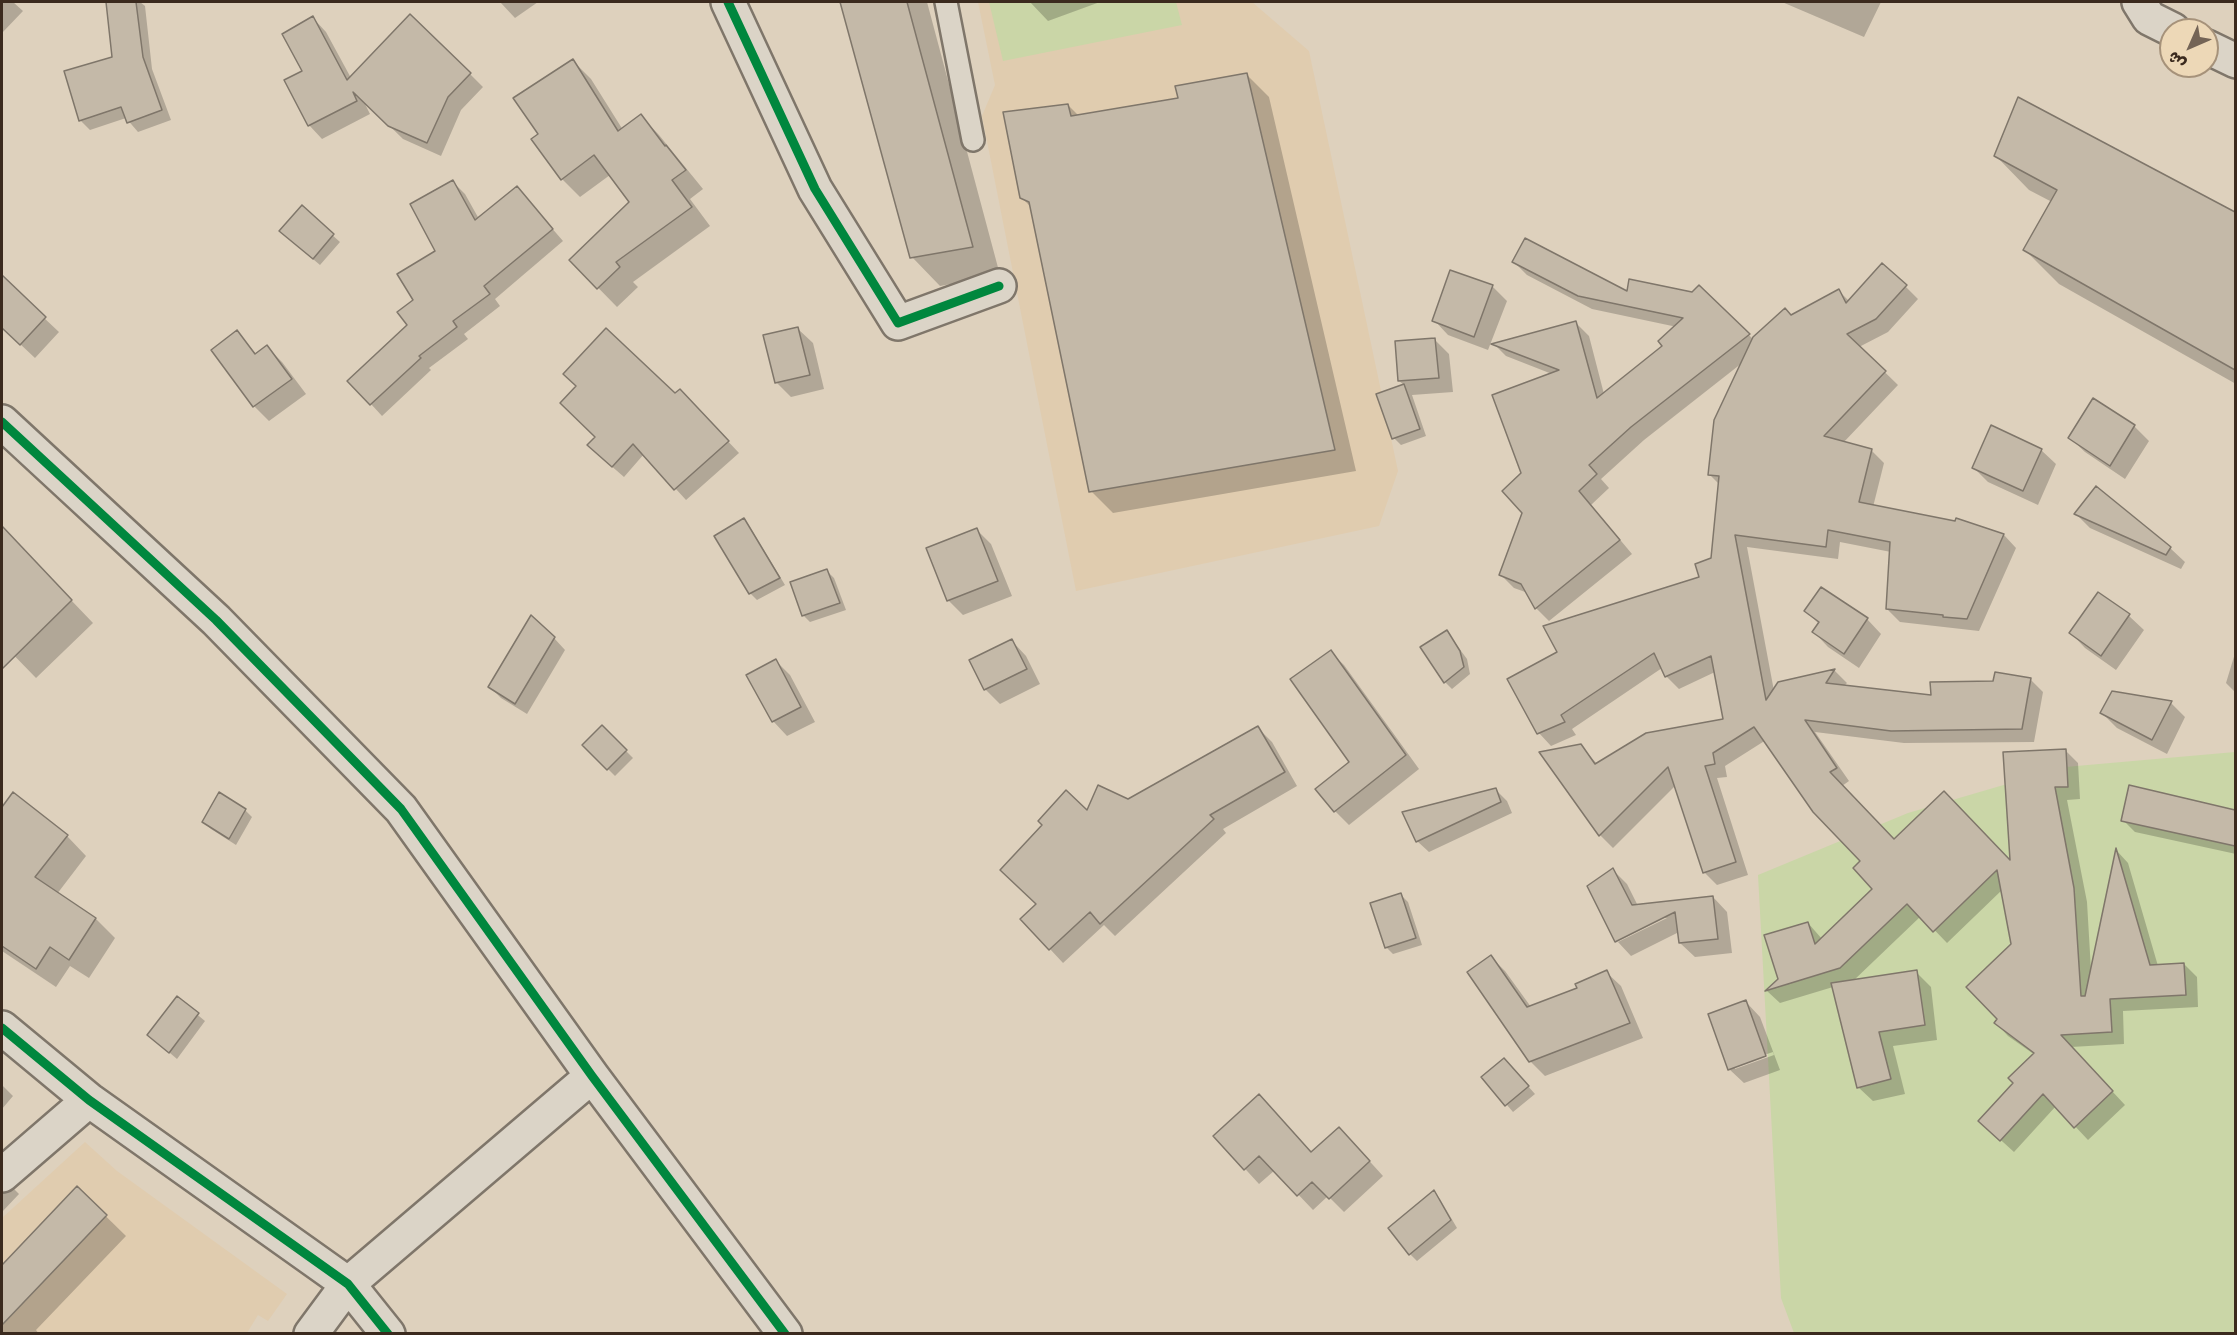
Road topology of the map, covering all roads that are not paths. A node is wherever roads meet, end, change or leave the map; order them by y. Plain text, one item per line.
1 (728, 2) edge
2 (946, 2) edge
3 (2139, 2) edge
4 (2159, 23) edge
5 (2219, 53) edge
6 (2235, 61) edge
7 (973, 140) dead end
8 (999, 286) dead end
9 (2, 422) edge
10 (2, 1028) edge
11 (592, 1076) junction
12 (89, 1100) junction
13 (2, 1175) edge
14 (348, 1284) junction
15 (311, 1334) edge
16 (388, 1334) edge
17 (785, 1334) edge

1 - 8 street
2 - 7 lane
3 - 4 street
5 - 6 street
9 - 11 street
10 - 12 street
11 - 14 street
11 - 17 street
12 - 13 street
12 - 14 street
14 - 15 street
14 - 16 street

